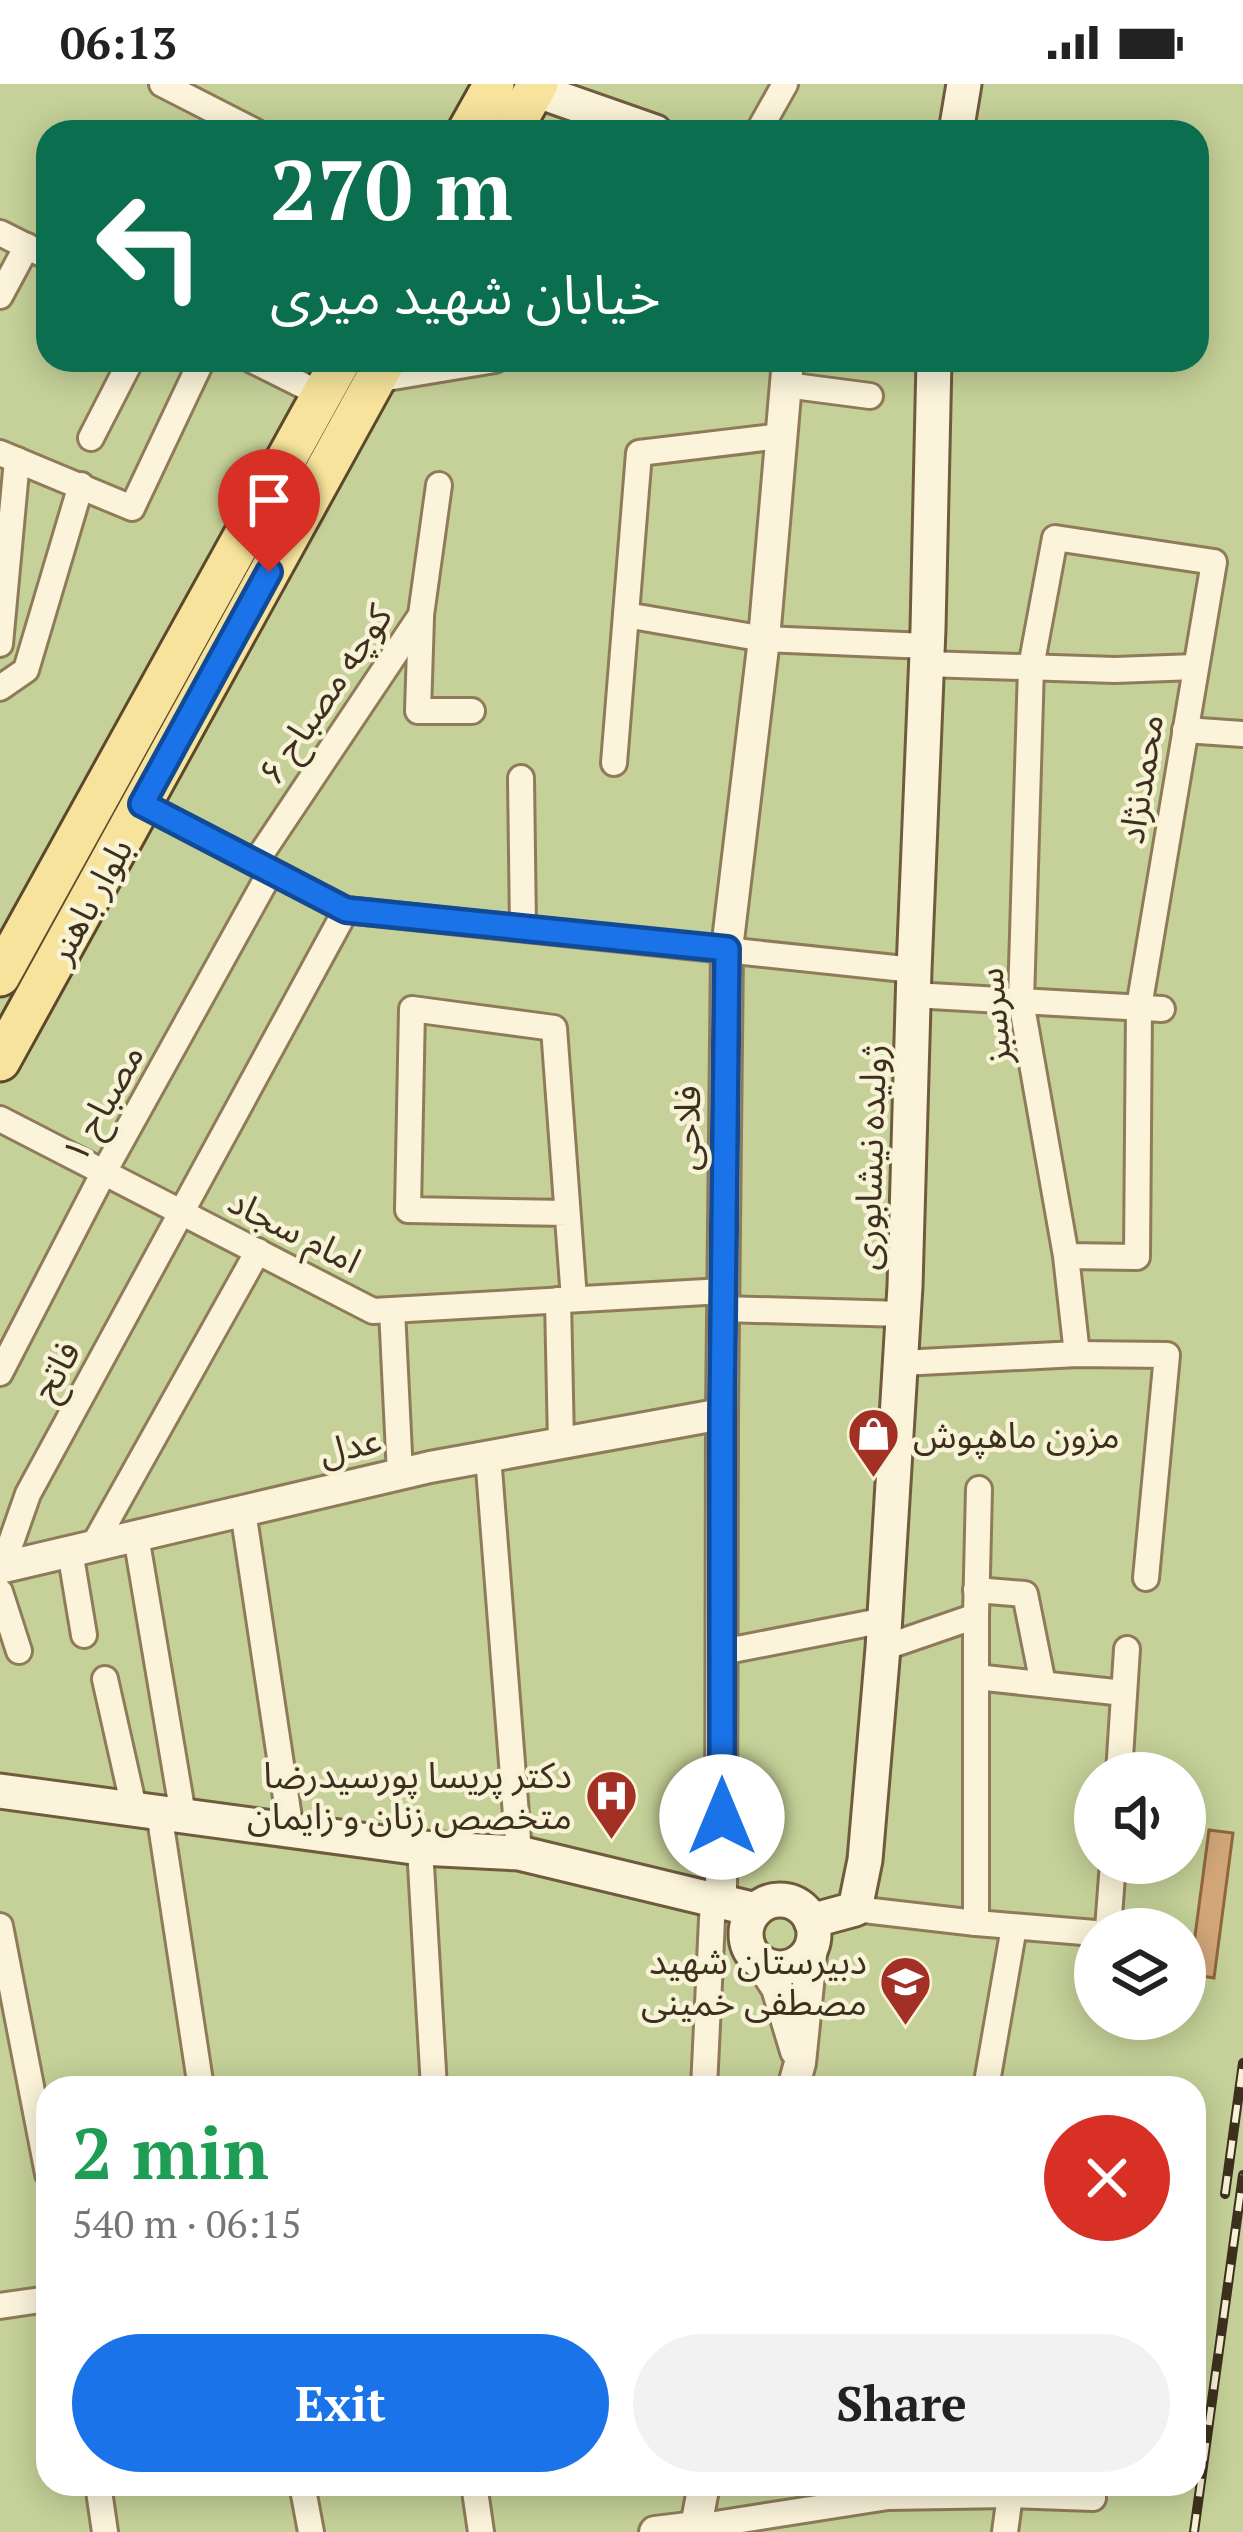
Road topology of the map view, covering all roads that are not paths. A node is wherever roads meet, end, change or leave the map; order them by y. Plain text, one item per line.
1 (162, 84) edge
2 (494, 84) edge
3 (784, 84) edge
4 (964, 84) edge
5 (536, 87) edge
6 (232, 120) edge
7 (474, 120) edge
8 (518, 120) edge
9 (623, 120) edge
10 (764, 120) edge
11 (958, 120) edge
12 (0, 233) edge
13 (36, 251) edge
14 (36, 252) edge
15 (0, 296) edge
16 (125, 372) edge
17 (196, 372) edge
18 (276, 372) edge
19 (359, 372) edge
20 (364, 372) edge
21 (934, 372) edge
22 (787, 373) edge
23 (322, 395) junction
24 (870, 396) dead end
25 (781, 436) junction
26 (91, 438) dead end
27 (9, 457) edge
28 (81, 485) junction
29 (439, 485) dead end
30 (1214, 562) joint
31 (421, 615) junction
32 (626, 615) junction
33 (764, 639) junction
34 (0, 644) edge
35 (927, 655) junction
36 (1031, 667) junction
37 (1195, 667) junction
38 (0, 688) edge
39 (472, 711) dead end
40 (1185, 730) junction
41 (1243, 734) edge
42 (614, 763) dead end
43 (521, 778) dead end
44 (142, 804) junction
45 (263, 867) junction
46 (346, 910) junction
47 (523, 928) junction
48 (727, 949) junction
49 (0, 976) edge
50 (913, 982) junction
51 (1021, 1000) junction
52 (1150, 1008) junction
53 (0, 1061) edge
54 (0, 1119) edge
55 (104, 1172) junction
56 (183, 1213) junction
57 (567, 1213) junction
58 (258, 1251) junction
59 (1066, 1256) junction
60 (566, 1300) junction
61 (723, 1300) junction
62 (392, 1310) junction
63 (903, 1315) junction
64 (1077, 1354) junction
65 (901, 1363) junction
66 (0, 1373) edge
67 (722, 1414) junction
68 (561, 1443) junction
69 (488, 1456) junction
70 (400, 1474) junction
71 (979, 1489) dead end
72 (244, 1510) junction
73 (136, 1536) junction
74 (82, 1549) junction
75 (1, 1576) edge
76 (1146, 1578) dead end
77 (976, 1590) junction
78 (976, 1616) junction
79 (884, 1634) junction
80 (84, 1635) dead end
81 (1127, 1649) dead end
82 (19, 1651) dead end
83 (722, 1652) junction
84 (976, 1676) junction
85 (105, 1679) dead end
86 (1043, 1684) junction
87 (1124, 1693) junction
88 (1120, 1752) edge
89 (0, 1791) edge
90 (159, 1812) junction
91 (291, 1832) junction
92 (420, 1848) junction
93 (519, 1853) junction
94 (717, 1899) junction
95 (856, 1909) junction
96 (756, 1910) junction
97 (976, 1923) junction
98 (0, 1926) edge
99 (1014, 1927) junction
100 (1074, 1931) edge
101 (812, 1933) junction
102 (760, 1963) junction
103 (199, 2076) edge
104 (433, 2076) edge
105 (705, 2076) edge
106 (796, 2076) edge
107 (988, 2076) edge
108 (36, 2112) edge
109 (36, 2301) edge
110 (0, 2306) edge
111 (100, 2496) edge
112 (304, 2496) edge
113 (476, 2496) edge
114 (702, 2496) edge
115 (949, 2496) edge
116 (1010, 2496) edge
117 (1038, 2496) edge
118 (1093, 2498) dead end
119 (695, 2530) edge
120 (105, 2532) edge
121 (311, 2532) edge
122 (481, 2532) edge
123 (655, 2532) edge
124 (1005, 2532) edge

1 - 6 street
2 - 7 main road
3 - 10 street
4 - 11 main road
5 - 8 main road
5 - 9 main road
12 - 13 street
14 - 15 street
16 - 26 street
17 - 28 street
18 - 23 street
19 - 23 main road, بلوار باهنر
20 - 44 main road, بلوار باهنر
21 - 35 main road, ژولیده نیشابوری
22 - 24 street
22 - 25 street, فلاحی
23 - 49 main road, بلوار باهنر
25 - 32 street
25 - 33 street, فلاحی
27 - 28 street
27 - 34 street
28 - 38 street
29 - 31 street, کوچه مصباح ۶
30 - 36 street, سرسبز
30 - 37 street, محمدنژاد
31 - 39 street
31 - 45 street, کوچه مصباح ۶
32 - 33 street
32 - 42 street
33 - 35 street
33 - 48 street, فلاحی
35 - 36 street
35 - 50 main road, ژولیده نیشابوری
36 - 37 street
36 - 51 street, سرسبز
37 - 40 street, محمدنژاد
40 - 41 street
40 - 52 street, محمدنژاد
43 - 47 street
44 - 45 street
44 - 53 main road, بلوار باهنر
45 - 46 street
45 - 55 street, مصباح ۱
46 - 47 street
46 - 56 street, فاتح
47 - 48 street
48 - 50 street
48 - 61 street, فلاحی
50 - 51 street
50 - 63 main road, ژولیده نیشابوری
51 - 52 street
51 - 59 street, سرسبز
52 - 59 street, محمدنژاد
54 - 55 street, امام سجاد
55 - 56 street, امام سجاد
55 - 66 street, مصباح ۱
56 - 58 street, امام سجاد
56 - 75 street, فاتح
57 - 57 street
57 - 60 street
58 - 62 street, امام سجاد
58 - 74 street
59 - 64 street, سرسبز
60 - 61 street, امام سجاد
60 - 62 street, امام سجاد
60 - 68 street
61 - 63 street, امام سجاد
61 - 67 street, فلاحی
62 - 70 street
63 - 65 main road, ژولیده نیشابوری
64 - 65 street
64 - 76 street
65 - 79 main road, ژولیده نیشابوری
67 - 68 street, عدل
67 - 83 street, فلاحی
68 - 69 street, عدل
69 - 70 street, عدل
69 - 93 street
70 - 72 street, عدل
71 - 77 street
72 - 73 street, عدل
72 - 91 street
73 - 74 street, عدل
73 - 90 street
74 - 75 street, عدل
74 - 80 street
75 - 82 street
77 - 78 street
77 - 86 street
78 - 79 street
78 - 84 street
79 - 83 street
79 - 95 main road, ژولیده نیشابوری
81 - 87 street
83 - 94 street, فلاحی
84 - 86 street
84 - 97 street
85 - 90 street
86 - 87 street
87 - 88 street
89 - 90 main road
90 - 91 main road
90 - 103 street
91 - 92 main road
92 - 93 main road
92 - 104 street
93 - 94 main road
94 - 96 main road
94 - 105 street
95 - 97 street
95 - 101 main road
96 - 101 main road
96 - 102 main road
97 - 99 street
98 - 108 street
99 - 100 street
99 - 107 street
101 - 102 main road
101 - 106 street
102 - 106 street
109 - 110 street
111 - 120 street
112 - 121 street
113 - 122 street
114 - 119 street
115 - 119 street
116 - 124 street
117 - 118 street
119 - 123 street

